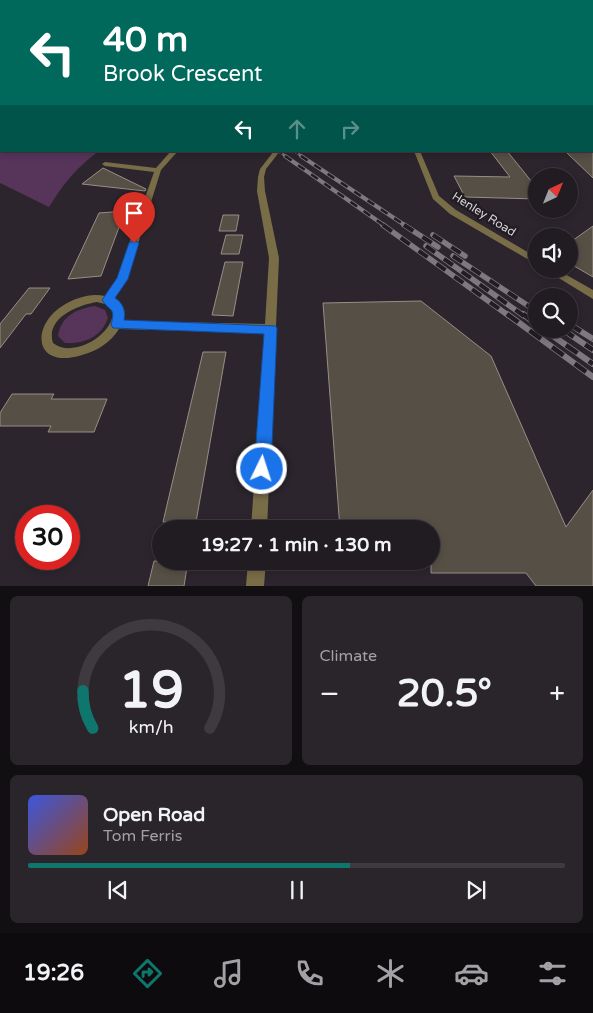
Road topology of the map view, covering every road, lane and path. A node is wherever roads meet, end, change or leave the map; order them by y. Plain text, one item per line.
1 (174, 152) edge
2 (277, 152) edge
3 (417, 152) edge
4 (105, 164) dead end
5 (158, 170) junction
6 (528, 256) edge
7 (564, 278) edge
8 (593, 295) edge
9 (108, 300) junction
10 (117, 325) junction
11 (271, 329) junction
12 (260, 520) edge
13 (256, 570) edge
14 (255, 586) edge

1 - 5 street
2 - 11 street
3 - 6 street, Henley Road
4 - 5 street
5 - 9 street
7 - 8 street
9 - 10 street
9 - 10 street
10 - 11 street
11 - 12 street
13 - 14 street

